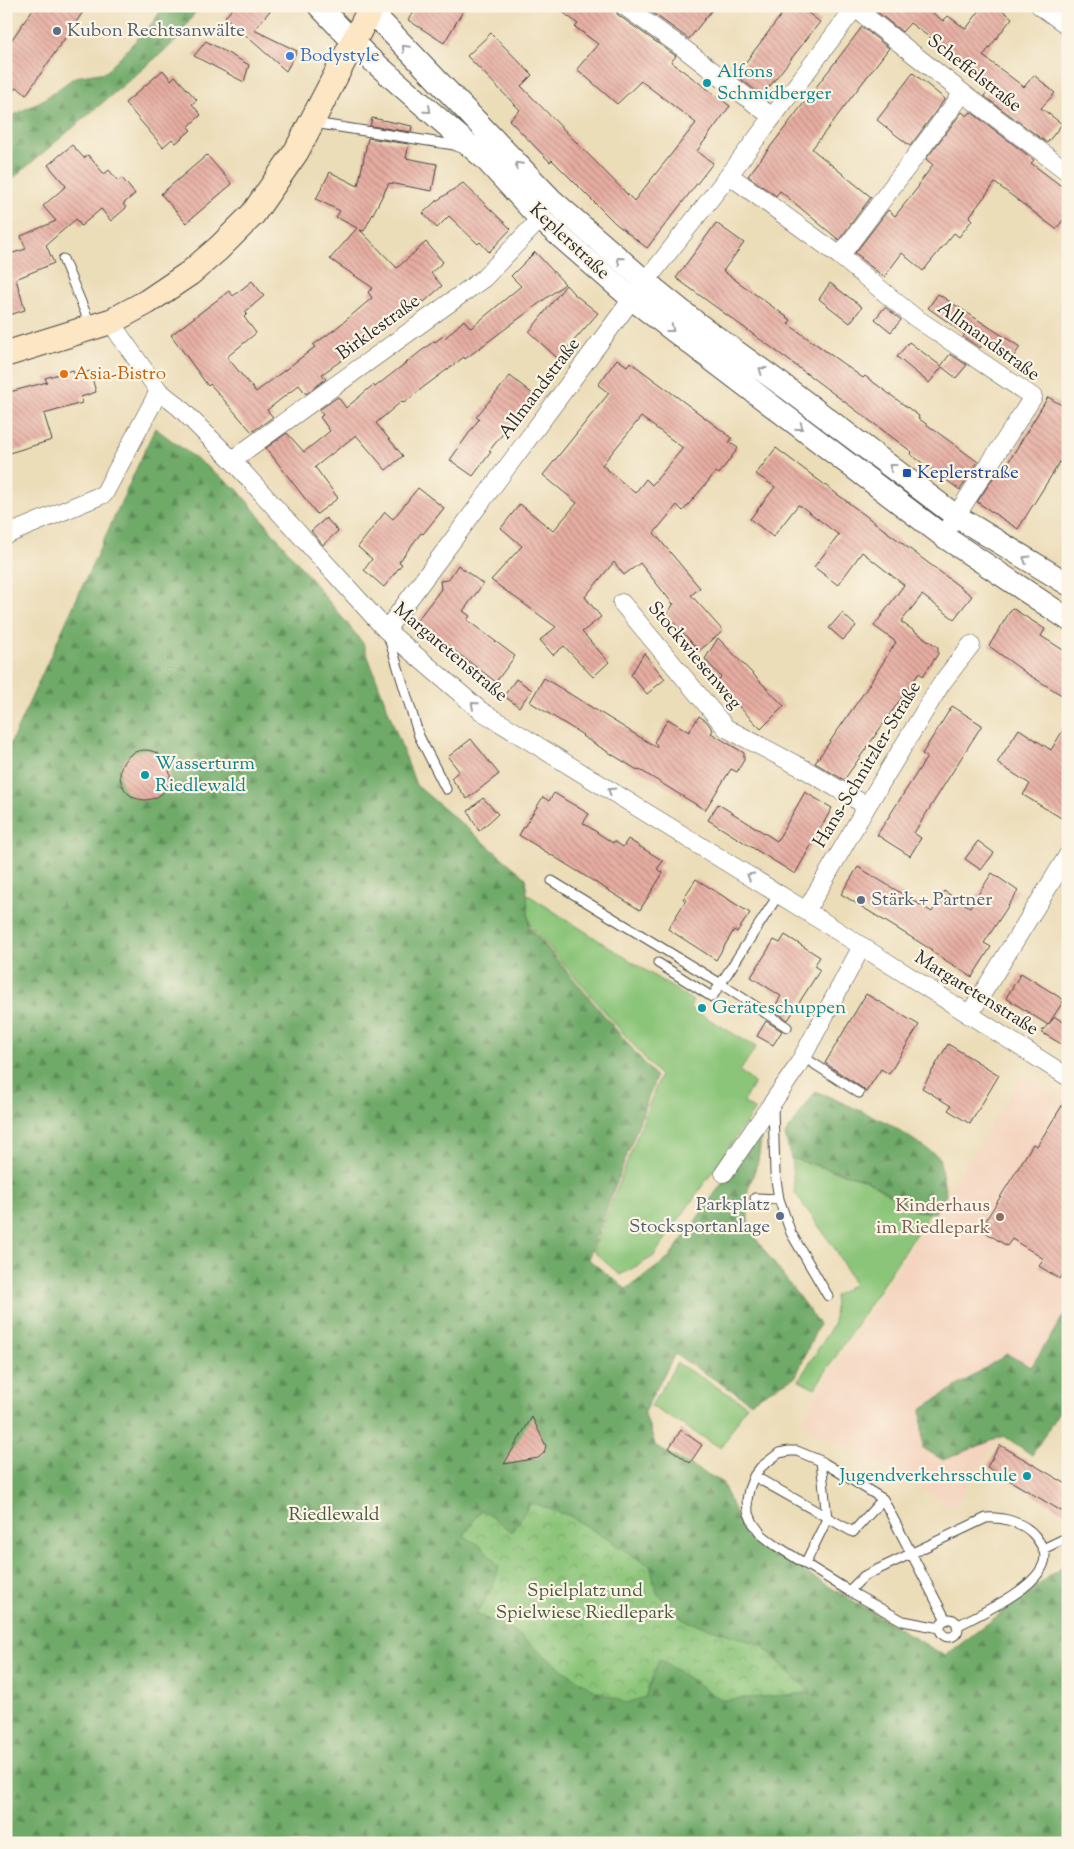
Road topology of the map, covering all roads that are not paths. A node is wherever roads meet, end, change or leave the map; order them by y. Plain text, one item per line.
1 (319, 6) edge
2 (624, 6) edge
3 (1040, 6) edge
4 (856, 7) edge
5 (369, 8) edge
6 (1068, 26) edge
7 (354, 41) junction
8 (964, 93) junction
9 (772, 117) junction
10 (311, 123) junction
11 (486, 160) junction
12 (1068, 172) edge
13 (729, 175) junction
14 (540, 219) junction
15 (840, 256) junction
16 (63, 259) dead end
17 (639, 291) junction
18 (102, 324) junction
19 (6, 354) edge
20 (159, 390) junction
21 (232, 460) junction
22 (956, 516) junction
23 (6, 535) edge
24 (944, 536) junction
25 (1068, 584) edge
26 (622, 603) dead end
27 (1068, 619) edge
28 (386, 630) junction
29 (971, 645) dead end
30 (446, 789) dead end
31 (867, 806) junction
32 (1068, 855) edge
33 (552, 881) dead end
34 (779, 894) junction
35 (806, 911) junction
36 (862, 946) junction
37 (658, 963) dead end
38 (721, 984) junction
39 (969, 1015) junction
40 (787, 1027) dead end
41 (802, 1056) junction
42 (1068, 1077) edge
43 (859, 1093) dead end
44 (773, 1102) junction
45 (724, 1173) dead end
46 (754, 1198) dead end
47 (779, 1199) junction
48 (828, 1296) dead end
49 (821, 1461) junction
50 (754, 1476) junction
51 (884, 1500) junction
52 (827, 1519) junction
53 (1068, 1537) edge
54 (1043, 1549) junction
55 (912, 1552) junction
56 (805, 1564) junction
57 (849, 1591) junction
58 (943, 1624) junction
59 (957, 1626) junction

1 - 7 street, Keplerstraße
2 - 9 street
3 - 6 street
4 - 8 street, Scheffelstraße
4 - 9 street, Allmandstraße
5 - 7 main road
17 -> 5 street, Keplerstraße
7 - 10 main road
7 -> 11 street, Keplerstraße
8 - 12 street, Scheffelstraße
8 - 15 street
9 - 13 street, Allmandstraße
10 - 11 lane
10 - 18 main road
11 - 14 street, Keplerstraße
13 - 15 street, Allmandstraße
13 - 17 street, Allmandstraße
14 - 17 street, Keplerstraße
14 - 21 street, Birklestraße
15 - 22 street, Allmandstraße
16 - 18 lane
22 -> 17 street, Keplerstraße
17 -> 24 street, Keplerstraße
17 - 28 street, Allmandstraße
18 - 19 main road
18 - 20 street, Margaretenstraße
20 - 21 street, Margaretenstraße
20 - 23 street
21 - 28 street, Margaretenstraße
22 - 24 street, Allmandstraße
25 -> 22 street, Keplerstraße
24 - 27 street, Keplerstraße
26 - 31 street, Stockwiesenweg
28 - 30 lane
34 -> 28 street, Margaretenstraße
29 - 31 street, Hans-Schnitzler-Straße
31 - 35 street, Hans-Schnitzler-Straße
32 - 39 street
33 - 38 lane
34 - 35 street, Margaretenstraße
34 - 38 lane
35 - 36 street, Margaretenstraße
36 - 39 street, Margaretenstraße
36 - 41 street
37 - 38 lane
38 - 40 lane
39 - 42 street, Margaretenstraße
41 - 43 lane
41 - 44 street
44 - 45 street
44 - 47 lane
46 - 47 lane
47 - 48 lane
49 - 50 lane
49 - 51 lane
49 - 52 lane
50 - 52 lane
50 - 56 lane
51 - 52 lane
51 - 55 lane
52 - 56 lane
53 - 54 lane
54 - 55 lane
54 - 59 lane
55 - 57 lane
55 - 58 lane
56 - 57 lane
57 - 58 lane
58 - 59 lane
58 - 59 lane

